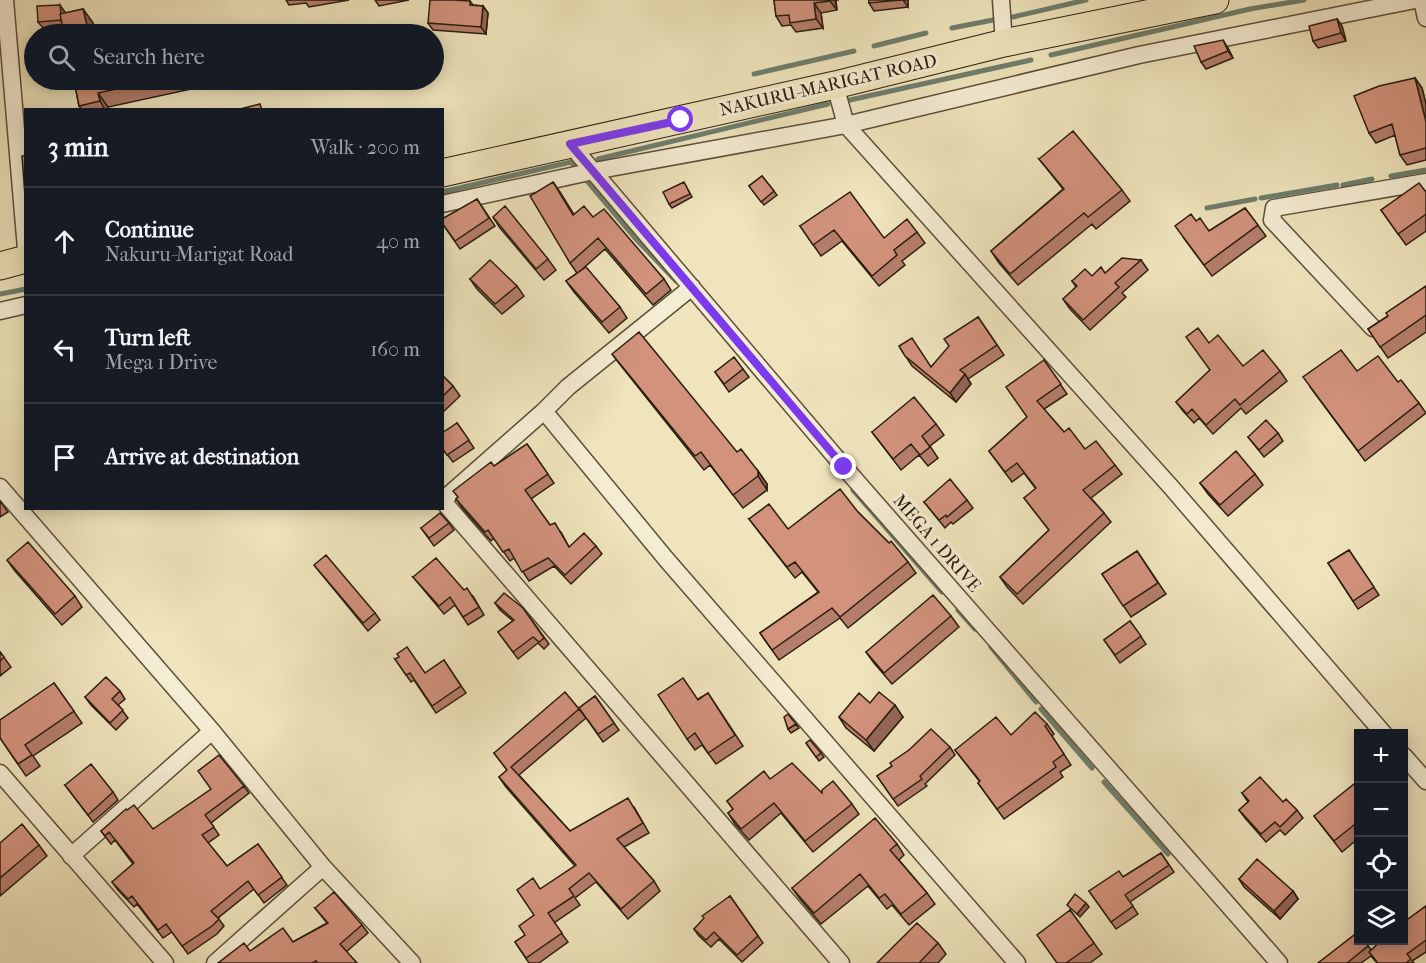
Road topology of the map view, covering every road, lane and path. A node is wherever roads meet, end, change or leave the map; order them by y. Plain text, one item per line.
1 (5, 0) edge
2 (1001, 0) edge
3 (1215, 0) edge
4 (1415, 0) edge
5 (1422, 0) edge
6 (1426, 18) edge
7 (1004, 43) junction
8 (835, 85) junction
9 (846, 125) junction
10 (570, 144) junction
11 (594, 171) junction
12 (444, 174) edge
13 (1426, 182) edge
14 (444, 204) edge
15 (24, 225) edge
16 (24, 260) edge
17 (0, 266) edge
18 (692, 287) junction
19 (24, 305) edge
20 (0, 311) edge
21 (1373, 328) edge
22 (544, 411) junction
23 (0, 487) edge
24 (444, 499) edge
25 (444, 501) edge
26 (1380, 729) edge
27 (212, 731) junction
28 (1408, 761) edge
29 (0, 773) edge
30 (1426, 782) edge
31 (71, 856) junction
32 (323, 867) junction
33 (165, 963) edge
34 (215, 963) edge
35 (412, 963) edge
36 (841, 963) edge
37 (1017, 963) edge
38 (1279, 963) edge

1 - 15 street
2 - 7 street
3 - 7 main road, NAKURU-MARIGAT ROAD
4 - 9 street
5 - 6 street
7 - 8 main road, NAKURU-MARIGAT ROAD
8 - 9 street
8 - 10 main road, NAKURU-MARIGAT ROAD
9 - 11 street
9 - 26 street
10 - 11 street, MEGA 1 DRIVE
10 - 12 main road, NAKURU-MARIGAT ROAD
11 - 14 street
11 - 18 street, MEGA 1 DRIVE
13 - 21 street
16 - 17 main road
18 - 22 street
18 - 38 street, MEGA 1 DRIVE
19 - 20 street
22 - 24 street
22 - 37 street
23 - 27 street
25 - 36 street
27 - 31 street
27 - 32 street
28 - 30 street
29 - 31 street
31 - 33 street
32 - 34 street
32 - 35 street

